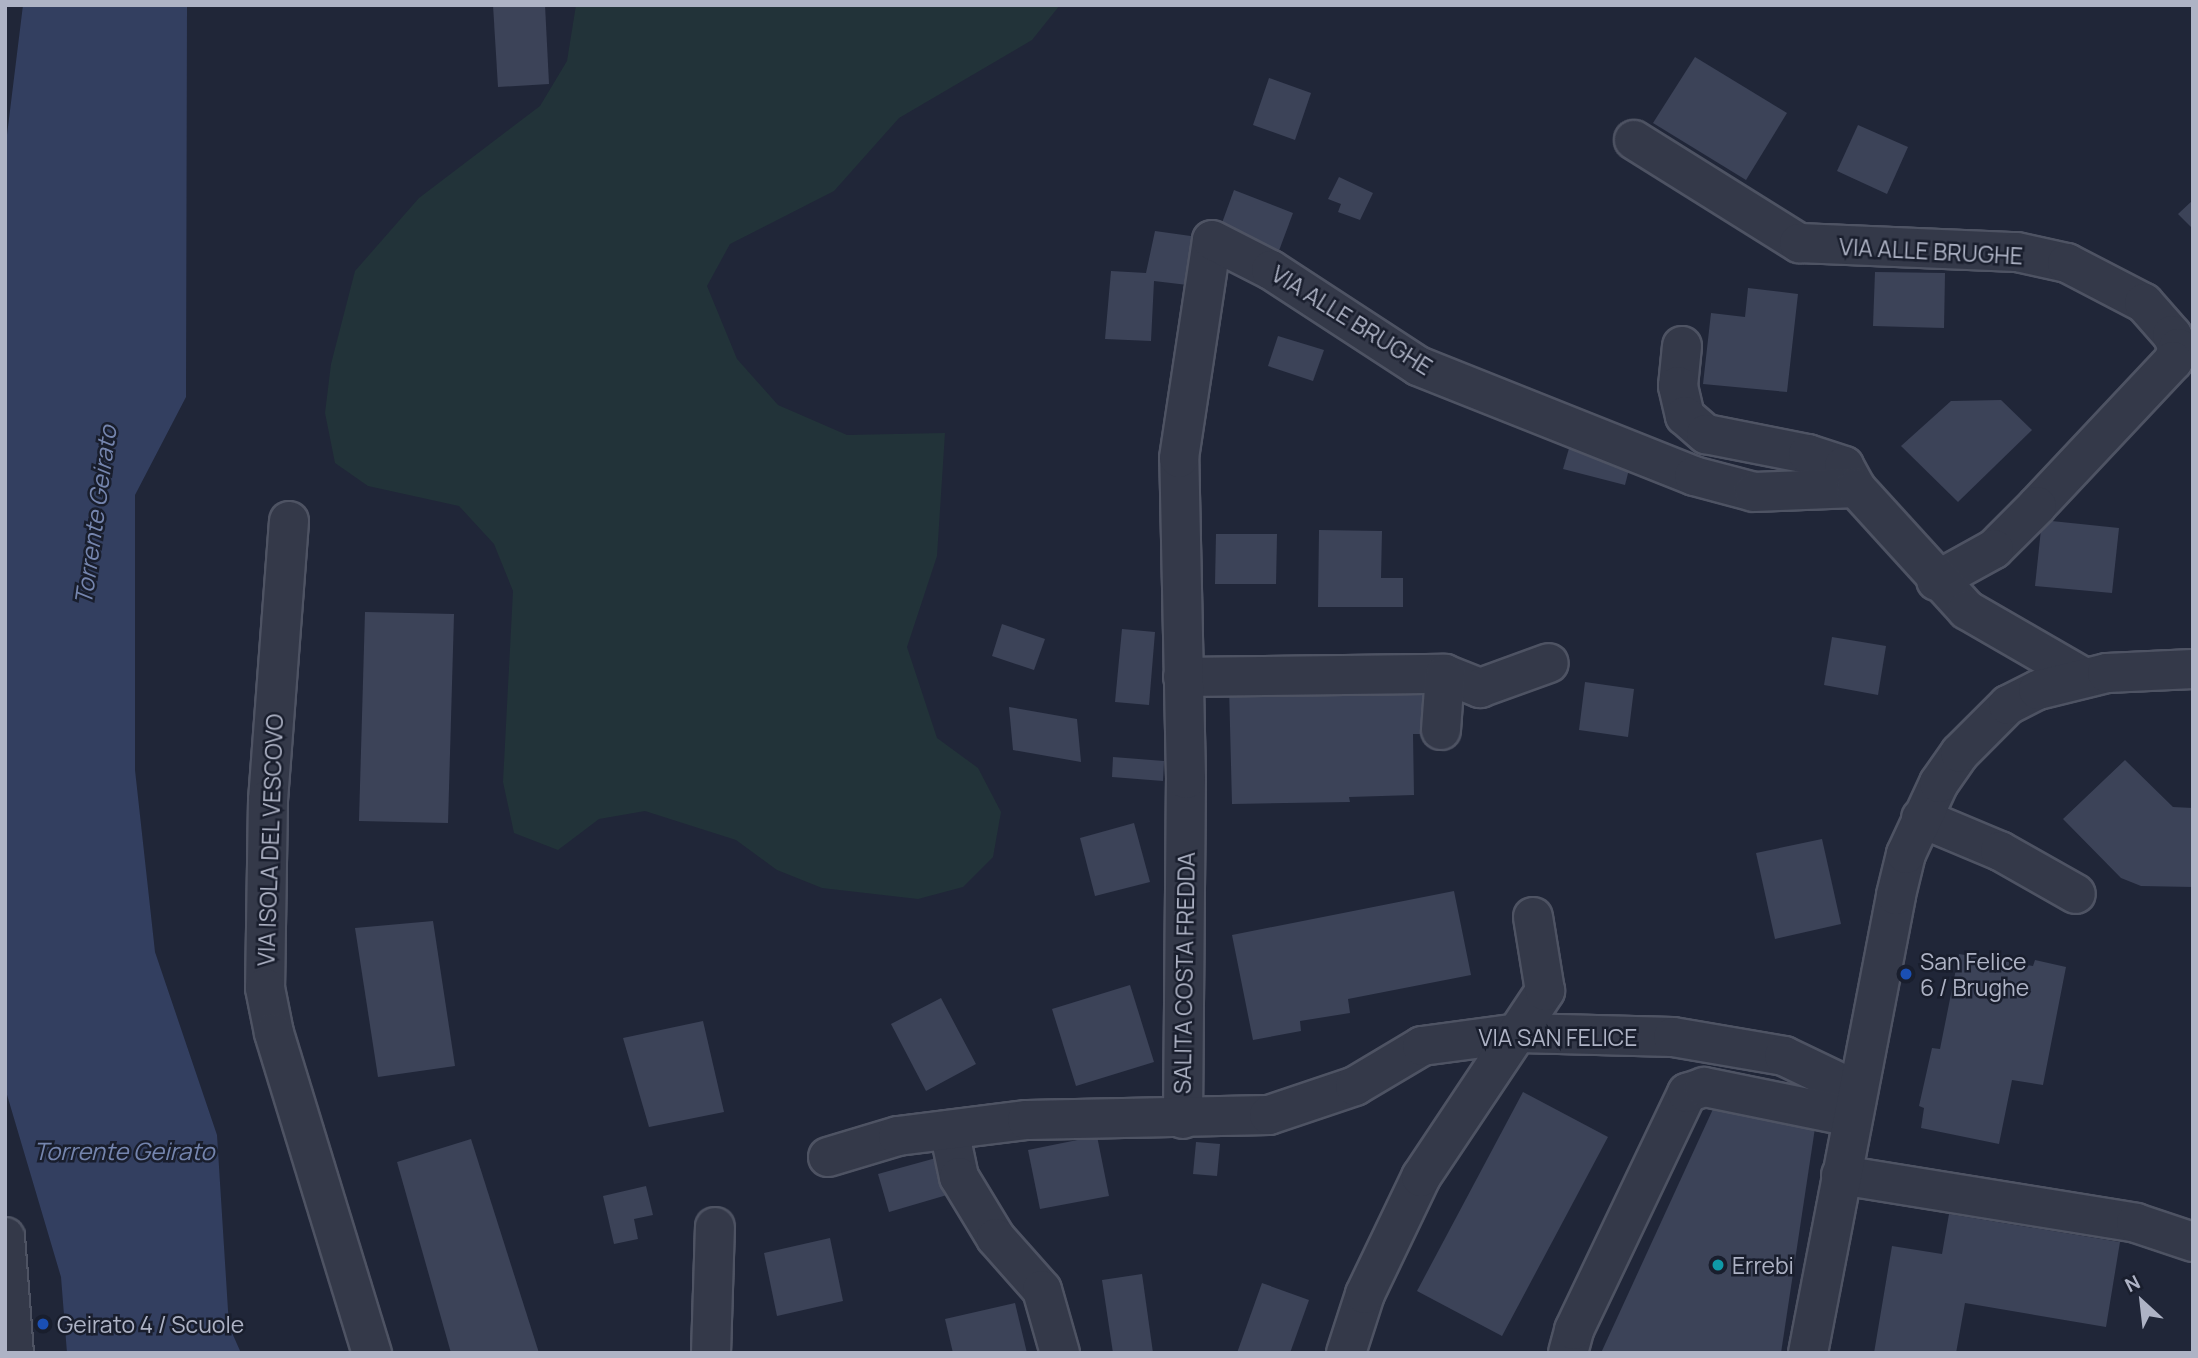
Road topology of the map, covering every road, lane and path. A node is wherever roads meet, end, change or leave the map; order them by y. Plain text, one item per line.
1 (1634, 140) dead end
2 (1212, 240) joint
3 (1682, 346) dead end
4 (1856, 488) junction
5 (289, 521) dead end
6 (1936, 581) junction
7 (1549, 663) dead end
8 (2193, 669) edge
9 (1444, 674) junction
10 (1183, 677) junction
11 (2083, 677) junction
12 (1441, 730) dead end
13 (1921, 818) junction
14 (2076, 894) dead end
15 (1533, 917) dead end
16 (1520, 1033) junction
17 (1183, 1119) junction
18 (949, 1130) junction
19 (1849, 1133) junction
20 (828, 1157) dead end
21 (1983, 1175) dead end
22 (715, 1227) dead end
23 (5, 1237) edge
24 (2193, 1242) edge
25 (14, 1353) edge
26 (372, 1353) edge
27 (710, 1353) edge
28 (1060, 1353) edge
29 (1346, 1353) edge
30 (1568, 1353) edge
31 (1808, 1353) edge

1 - 6 street, VIA ALLE BRUGHE
2 - 4 street, VIA ALLE BRUGHE
2 - 10 street, SALITA COSTA FREDDA
3 - 4 street
4 - 6 street
5 - 26 street, VIA ISOLA DEL VESCOVO
6 - 11 street
7 - 9 street
8 - 11 street
9 - 10 street
9 - 12 street
10 - 17 street, SALITA COSTA FREDDA
11 - 13 street
13 - 14 street
13 - 19 street
15 - 16 street
16 - 17 street, VIA SAN FELICE
16 - 19 street, VIA SAN FELICE
16 - 29 street
17 - 18 street, SALITA COSTA FREDDA
18 - 20 street, SALITA COSTA FREDDA
18 - 28 street
19 - 21 street
19 - 24 street
19 - 30 street
19 - 31 street
22 - 27 street
23 - 25 street

